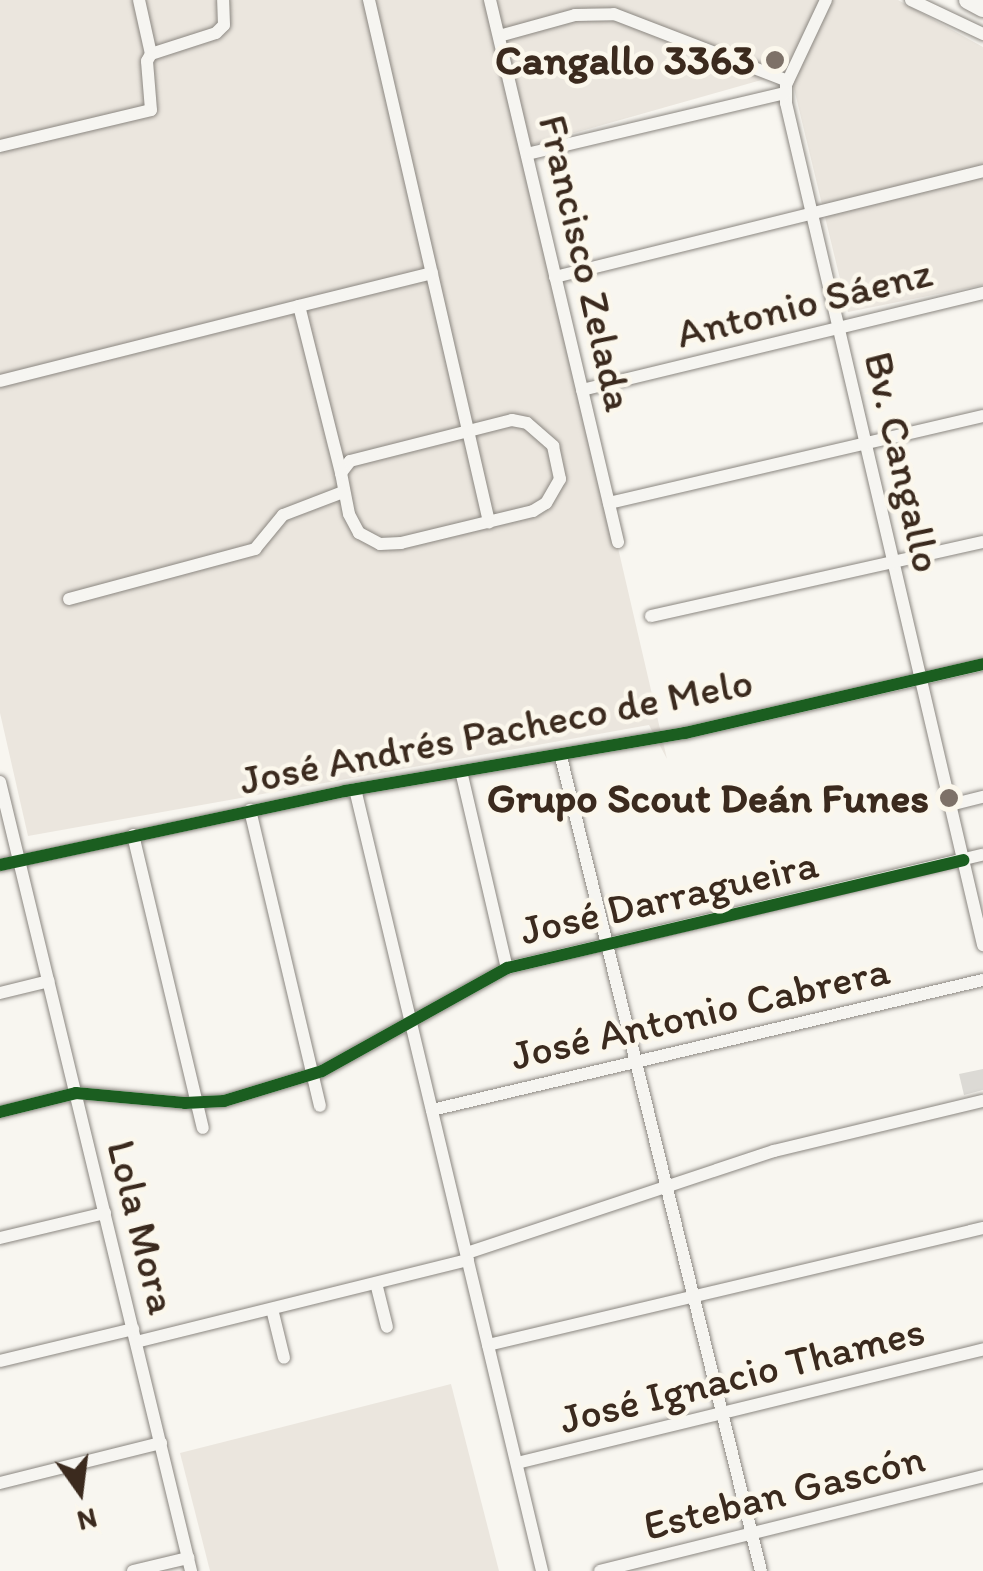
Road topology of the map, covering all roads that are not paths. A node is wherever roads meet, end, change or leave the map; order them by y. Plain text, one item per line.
1 (139, 0) edge
2 (223, 0) edge
3 (369, 0) edge
4 (490, 0) edge
5 (826, 0) edge
6 (911, 0) edge
7 (968, 0) edge
8 (983, 8) edge
9 (983, 34) edge
10 (499, 36) junction
11 (151, 54) junction
12 (786, 87) junction
13 (0, 146) edge
14 (526, 154) junction
15 (983, 170) edge
16 (812, 213) junction
17 (432, 273) junction
18 (555, 277) junction
19 (983, 293) edge
20 (299, 306) junction
21 (839, 327) junction
22 (0, 381) edge
23 (582, 390) junction
24 (983, 416) edge
25 (468, 428) junction
26 (866, 444) junction
27 (341, 473) junction
28 (344, 492) junction
29 (609, 503) junction
30 (489, 522) junction
31 (618, 542) dead end
32 (983, 542) edge
33 (893, 564) junction
34 (68, 599) dead end
35 (651, 616) dead end
36 (983, 664) edge
37 (920, 679) junction
38 (561, 757) junction
39 (461, 771) junction
40 (0, 782) edge
41 (355, 789) junction
42 (983, 796) edge
43 (950, 805) junction
44 (250, 810) junction
45 (133, 835) junction
46 (983, 855) edge
47 (20, 860) junction
48 (963, 860) junction
49 (0, 865) edge
50 (609, 945) junction
51 (983, 945) edge
52 (508, 968) junction
53 (983, 980) edge
54 (49, 981) junction
55 (0, 992) edge
56 (411, 1021) junction
57 (638, 1061) junction
58 (313, 1074) junction
59 (76, 1094) junction
60 (983, 1101) edge
61 (197, 1102) junction
62 (320, 1106) dead end
63 (432, 1110) junction
64 (0, 1112) edge
65 (203, 1128) dead end
66 (668, 1186) junction
67 (105, 1213) junction
68 (983, 1228) edge
69 (0, 1238) edge
70 (467, 1256) junction
71 (376, 1283) junction
72 (695, 1296) junction
73 (272, 1308) junction
74 (387, 1327) dead end
75 (134, 1336) junction
76 (488, 1346) junction
77 (983, 1350) edge
78 (284, 1358) dead end
79 (0, 1361) edge
80 (723, 1413) junction
81 (160, 1444) junction
82 (517, 1463) junction
83 (983, 1476) edge
84 (0, 1483) edge
85 (752, 1534) junction
86 (190, 1564) edge
87 (133, 1571) edge
88 (542, 1571) edge
89 (600, 1571) edge
90 (761, 1571) edge

1 - 11 street
2 - 11 street
3 - 17 street
4 - 10 street, Francisco Zelada
5 - 12 street
6 - 9 street
7 - 8 main road
10 - 12 street
10 - 14 street, Francisco Zelada
11 - 13 street
12 - 14 street
12 - 16 street, Bv. Cangallo
14 - 18 street, Francisco Zelada
15 - 16 street
16 - 18 street
16 - 21 street, Bv. Cangallo
17 - 20 street
17 - 25 street
18 - 23 street, Francisco Zelada
19 - 21 street, Antonio Sáenz
20 - 22 street
20 - 27 street
21 - 23 street, Antonio Sáenz
21 - 26 street, Bv. Cangallo
23 - 29 street, Francisco Zelada
24 - 26 street
25 - 27 street
25 - 30 street
25 - 30 street
26 - 29 street
26 - 33 street, Bv. Cangallo
27 - 28 street
28 - 30 street
28 - 34 street
29 - 31 street, Francisco Zelada
32 - 33 street
33 - 35 street
33 - 37 street, Bv. Cangallo
36 - 37 street, José Andrés Pacheco de Melo
37 - 38 street, José Andrés Pacheco de Melo
37 - 43 street, Bv. Cangallo
38 - 39 street, José Andrés Pacheco de Melo
38 - 50 street
39 - 41 street, José Andrés Pacheco de Melo
39 - 52 street
40 - 47 street, Lola Mora
41 - 44 street, José Andrés Pacheco de Melo
41 - 56 street
42 - 43 street
43 - 48 street, Bv. Cangallo
44 - 45 street, José Andrés Pacheco de Melo
44 - 58 street
45 - 47 street, José Andrés Pacheco de Melo
45 - 61 street
46 - 48 street, José Darragueira
47 - 49 street, José Andrés Pacheco de Melo
47 - 54 street, Lola Mora
48 - 50 street, José Darragueira
48 - 51 street, Bv. Cangallo
50 - 52 street, José Darragueira
50 - 57 street
52 - 56 street, José Darragueira
53 - 57 street, José Antonio Cabrera
54 - 55 street
54 - 59 street, Lola Mora
56 - 58 street, José Darragueira
56 - 63 street
57 - 63 street, José Antonio Cabrera
57 - 66 street
58 - 61 street, José Darragueira
58 - 62 street
59 - 61 street, José Darragueira
59 - 64 street, José Darragueira
59 - 67 street, Lola Mora
60 - 66 street
61 - 65 street
63 - 70 street
66 - 70 street
66 - 72 street
67 - 69 street
67 - 75 street, Lola Mora
68 - 72 street
70 - 71 street
70 - 76 street
71 - 73 street
71 - 74 street
72 - 76 street
72 - 80 street
73 - 75 street
73 - 78 street
75 - 79 street
75 - 81 street, Lola Mora
76 - 82 street
77 - 80 street, José Ignacio Thames
80 - 82 street, José Ignacio Thames
80 - 85 street
81 - 84 street
81 - 86 street, Lola Mora
82 - 88 street
83 - 85 street, Esteban Gascón
85 - 89 street, Esteban Gascón
85 - 90 street
86 - 87 street

